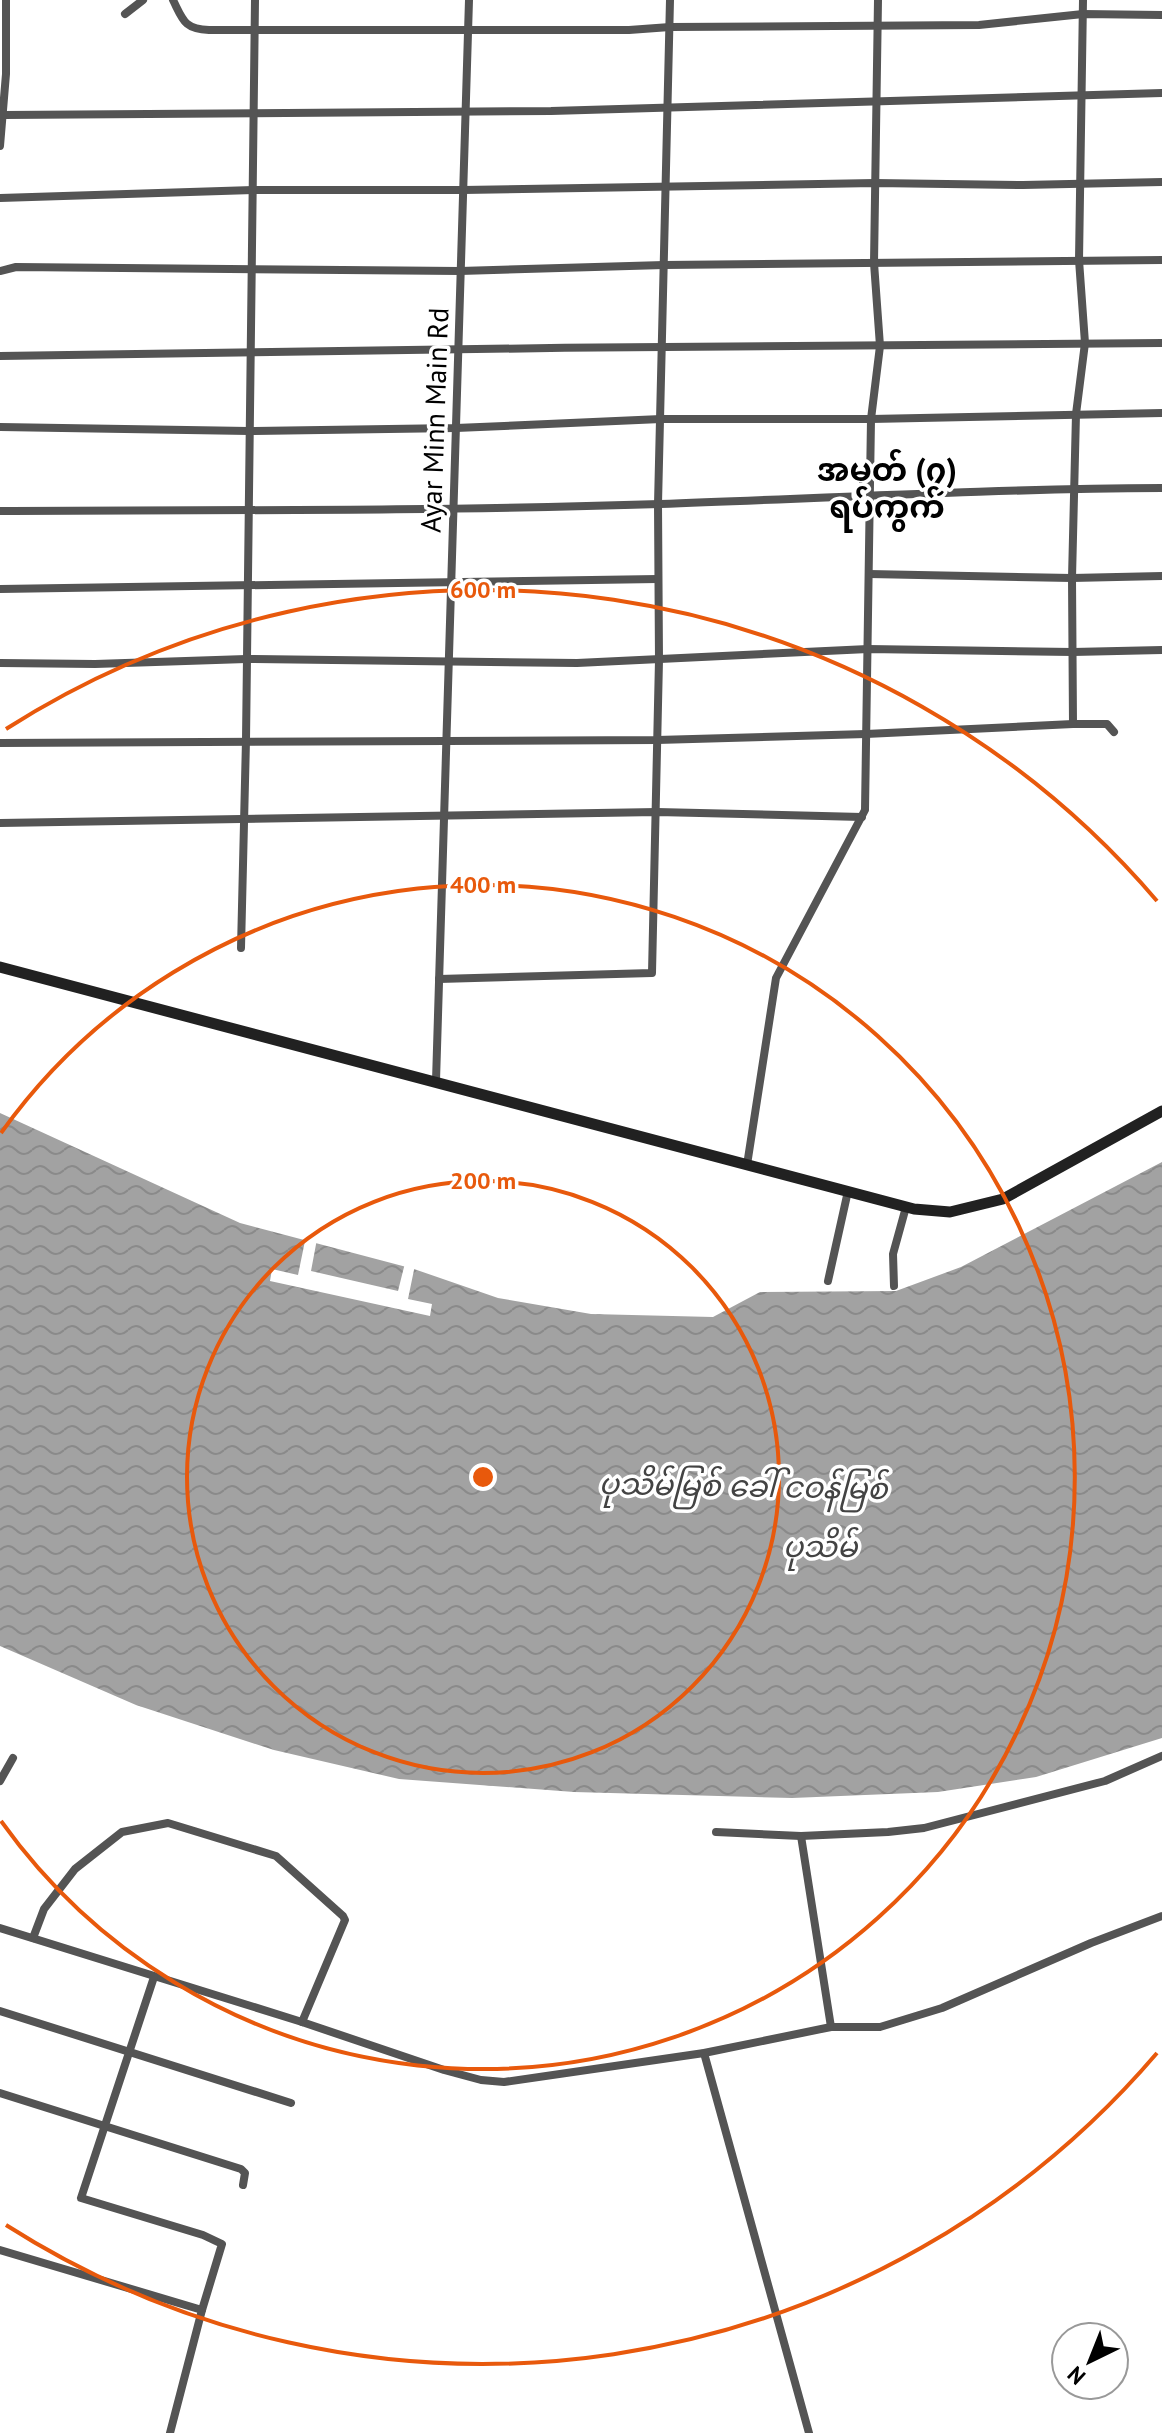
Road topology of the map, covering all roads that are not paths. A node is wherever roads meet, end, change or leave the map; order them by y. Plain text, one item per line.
1 (6, 0) edge
2 (143, 0) edge
3 (173, 0) edge
4 (255, 0) edge
5 (469, 0) edge
6 (670, 0) edge
7 (878, 0) edge
8 (1083, 0) edge
9 (125, 14) dead end
10 (1083, 14) junction
11 (1162, 15) edge
12 (670, 27) junction
13 (877, 27) junction
14 (254, 29) junction
15 (468, 30) junction
16 (1162, 93) edge
17 (1082, 96) junction
18 (877, 101) junction
19 (667, 108) junction
20 (254, 112) junction
21 (465, 112) junction
22 (4, 115) junction
23 (0, 146) edge
24 (1162, 182) edge
25 (875, 183) junction
26 (1080, 183) junction
27 (666, 185) junction
28 (253, 190) junction
29 (463, 190) junction
30 (0, 198) edge
31 (1079, 260) junction
32 (1162, 260) edge
33 (874, 263) junction
34 (664, 265) junction
35 (251, 268) junction
36 (0, 271) edge
37 (460, 271) junction
38 (1085, 343) junction
39 (1162, 343) edge
40 (662, 346) junction
41 (880, 346) junction
42 (458, 349) junction
43 (250, 352) junction
44 (0, 356) edge
45 (1162, 413) edge
46 (1076, 414) junction
47 (661, 419) junction
48 (871, 419) junction
49 (0, 427) edge
50 (456, 428) junction
51 (249, 431) junction
52 (1162, 488) edge
53 (1074, 489) junction
54 (870, 496) junction
55 (658, 504) junction
56 (453, 508) junction
57 (248, 510) junction
58 (0, 511) edge
59 (869, 574) junction
60 (1162, 576) edge
61 (1072, 578) junction
62 (658, 579) junction
63 (451, 582) junction
64 (247, 584) junction
65 (0, 589) edge
66 (868, 649) junction
67 (1162, 650) edge
68 (1073, 652) junction
69 (246, 659) junction
70 (659, 660) junction
71 (0, 663) edge
72 (449, 663) junction
73 (1073, 724) junction
74 (1114, 732) dead end
75 (866, 734) junction
76 (246, 740) junction
77 (657, 740) junction
78 (446, 741) junction
79 (0, 743) edge
80 (657, 812) junction
81 (444, 817) junction
82 (862, 817) junction
83 (244, 820) junction
84 (0, 823) edge
85 (241, 948) dead end
86 (0, 967) edge
87 (439, 979) junction
88 (436, 1081) junction
89 (1162, 1111) edge
90 (747, 1165) junction
91 (848, 1191) junction
92 (906, 1207) junction
93 (828, 1281) dead end
94 (894, 1286) dead end
95 (1162, 1756) edge
96 (13, 1758) dead end
97 (0, 1781) edge
98 (716, 1832) dead end
99 (801, 1836) junction
100 (1162, 1916) edge
101 (0, 1928) edge
102 (33, 1938) junction
103 (154, 1977) junction
104 (0, 2011) edge
105 (302, 2022) junction
106 (831, 2027) junction
107 (130, 2052) junction
108 (704, 2053) junction
109 (0, 2093) edge
110 (291, 2103) dead end
111 (106, 2126) junction
112 (243, 2185) dead end
113 (0, 2250) edge
114 (202, 2310) junction
115 (170, 2433) edge
116 (809, 2433) edge

1 - 22 street
2 - 9 street
3 - 14 street
4 - 14 street
5 - 15 street, Ayar Minn Main Rd
6 - 12 street
7 - 13 street
8 - 10 street
10 - 11 street
10 - 13 street
10 - 17 street
12 - 13 street
12 - 15 street
12 - 19 street
13 - 18 street
14 - 15 street
14 - 20 street
15 - 21 street, Ayar Minn Main Rd
16 - 17 street
17 - 18 street
17 - 26 street
18 - 19 street
18 - 25 street
19 - 21 street
19 - 27 street
20 - 21 street
20 - 22 street
20 - 28 street
21 - 29 street, Ayar Minn Main Rd
22 - 23 street
24 - 26 street
25 - 26 street
25 - 27 street
25 - 33 street
26 - 31 street
27 - 29 street
27 - 34 street
28 - 29 street
28 - 30 street
28 - 35 street
29 - 37 street, Ayar Minn Main Rd
31 - 32 street
31 - 33 street
31 - 38 street
33 - 34 street
33 - 41 street
34 - 37 street
34 - 40 street
35 - 36 street
35 - 37 street
35 - 43 street
37 - 42 street, Ayar Minn Main Rd
38 - 39 street
38 - 41 street
38 - 46 street
40 - 41 street
40 - 42 street
40 - 47 street
41 - 48 street
42 - 43 street
42 - 50 street, Ayar Minn Main Rd
43 - 44 street
43 - 51 street
45 - 46 street
46 - 48 street
46 - 53 street
47 - 48 street
47 - 50 street
47 - 55 street
48 - 54 street
49 - 51 street
50 - 51 street
50 - 56 street, Ayar Minn Main Rd
51 - 57 street
52 - 53 street
53 - 54 street
53 - 61 street
54 - 55 street
54 - 59 street
55 - 56 street
55 - 62 street
56 - 57 street
56 - 63 street, Ayar Minn Main Rd
57 - 58 street
57 - 64 street
59 - 61 street
59 - 66 street
60 - 61 street
61 - 68 street
62 - 63 street
62 - 70 street
63 - 64 street
63 - 72 street, Ayar Minn Main Rd
64 - 65 street
64 - 69 street
66 - 68 street
66 - 70 street
66 - 75 street
67 - 68 street
68 - 73 street
69 - 71 street
69 - 72 street
69 - 76 street
70 - 72 street
70 - 77 street
72 - 78 street, Ayar Minn Main Rd
73 - 74 street
73 - 75 street
75 - 77 street
75 - 82 street
76 - 78 street
76 - 79 street
76 - 83 street
77 - 78 street
77 - 80 street
78 - 81 street, Ayar Minn Main Rd
80 - 81 street
80 - 82 street
80 - 87 street
81 - 83 street
81 - 87 street, Ayar Minn Main Rd
82 - 90 street
83 - 84 street
83 - 85 street
86 - 88 street
87 - 88 street, Ayar Minn Main Rd
88 - 90 street
89 - 92 street
90 - 91 street
91 - 92 street
91 - 93 street
92 - 94 street
95 - 99 street
96 - 97 street
98 - 99 street
99 - 106 street
100 - 106 street
101 - 102 street
102 - 103 street
102 - 105 street
103 - 105 street
103 - 107 street
104 - 107 street
105 - 108 street
106 - 108 street
107 - 110 street
107 - 111 street
108 - 116 street
109 - 111 street
111 - 112 street
111 - 114 street
113 - 114 street
114 - 115 street

